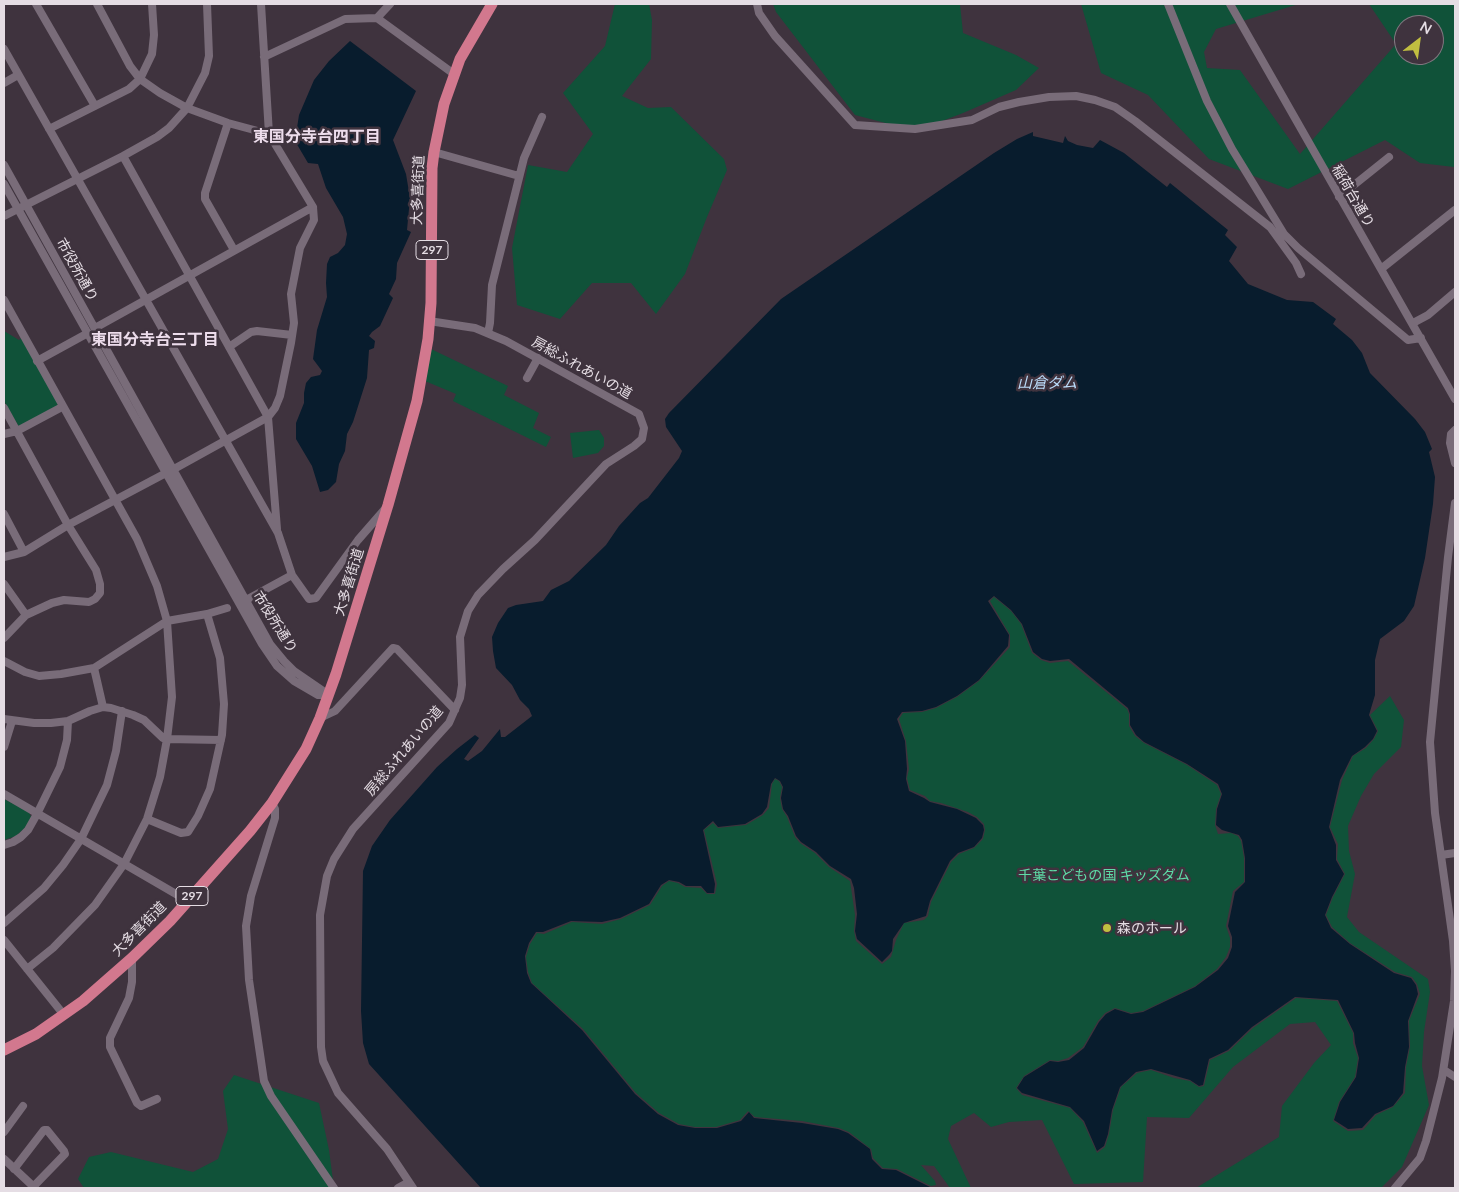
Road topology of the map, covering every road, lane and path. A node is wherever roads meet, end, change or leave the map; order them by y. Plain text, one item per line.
1 (36, 4) edge
2 (97, 4) edge
3 (152, 4) edge
4 (206, 4) edge
5 (261, 4) edge
6 (390, 4) edge
7 (492, 4) edge
8 (757, 4) edge
9 (1168, 4) edge
10 (1230, 4) edge
11 (378, 18) junction
12 (4, 49) edge
13 (264, 58) junction
14 (18, 74) junction
15 (454, 74) junction
16 (140, 78) junction
17 (4, 83) edge
18 (95, 106) junction
19 (187, 108) junction
20 (542, 117) dead end
21 (228, 123) junction
22 (49, 130) junction
23 (269, 134) junction
24 (434, 152) junction
25 (123, 156) junction
26 (1389, 157) dead end
27 (4, 165) edge
28 (519, 176) junction
29 (77, 179) junction
30 (4, 184) edge
31 (1339, 197) junction
32 (26, 205) junction
33 (313, 207) junction
34 (18, 209) junction
35 (1455, 210) edge
36 (4, 216) edge
37 (234, 250) junction
38 (1381, 269) junction
39 (1301, 274) dead end
40 (190, 276) junction
41 (1455, 292) edge
42 (4, 300) edge
43 (146, 300) junction
44 (430, 321) junction
45 (1413, 324) junction
46 (91, 331) junction
47 (488, 333) junction
48 (292, 335) junction
49 (1421, 338) junction
50 (229, 347) junction
51 (538, 358) junction
52 (38, 361) junction
53 (527, 378) dead end
54 (1455, 399) edge
55 (62, 407) junction
56 (4, 408) edge
57 (268, 417) junction
58 (1455, 430) edge
59 (17, 431) junction
60 (4, 434) edge
61 (225, 440) junction
62 (1455, 463) edge
63 (170, 471) junction
64 (115, 500) junction
65 (1455, 503) edge
66 (388, 505) junction
67 (4, 514) edge
68 (68, 525) junction
69 (278, 533) junction
70 (24, 552) junction
71 (4, 558) edge
72 (292, 575) junction
73 (4, 584) edge
74 (246, 600) junction
75 (227, 608) dead end
76 (26, 614) junction
77 (208, 614) junction
78 (167, 621) junction
79 (4, 638) edge
80 (4, 661) edge
81 (94, 668) junction
82 (329, 695) junction
83 (103, 707) junction
84 (455, 710) junction
85 (122, 711) junction
86 (320, 718) junction
87 (8, 720) edge
88 (68, 721) junction
89 (167, 739) junction
90 (221, 740) junction
91 (4, 747) edge
92 (4, 794) edge
93 (272, 803) junction
94 (38, 814) junction
95 (146, 818) junction
96 (81, 839) junction
97 (4, 845) edge
98 (1455, 853) edge
99 (1441, 855) junction
100 (124, 864) junction
101 (1451, 896) edge
102 (188, 901) junction
103 (4, 923) edge
104 (4, 940) edge
105 (132, 958) junction
106 (27, 969) junction
107 (64, 1015) junction
108 (4, 1050) edge
109 (1444, 1070) junction
110 (1455, 1077) edge
111 (156, 1099) dead end
112 (24, 1106) dead end
113 (4, 1132) edge
114 (4, 1159) edge
115 (14, 1169) junction
116 (411, 1185) edge
117 (34, 1188) edge
118 (334, 1188) edge
119 (398, 1188) edge
120 (1395, 1188) edge

1 - 18 street
2 - 16 street
3 - 16 street
4 - 19 street
5 - 13 street
6 - 11 street
7 - 15 highway, 大多喜街道 / 297
8 - 39 street
9 - 49 street
10 - 31 street, 稲荷台通り
11 - 13 street
11 - 15 street
12 - 14 street
13 - 23 street
14 - 17 street
14 - 22 street
15 - 24 highway, 大多喜街道 / 297
16 - 18 street
16 - 19 street
18 - 22 street
19 - 21 street
19 - 25 street
20 - 28 street
21 - 23 street
21 - 37 street
22 - 29 street
23 - 33 street
24 - 28 street
24 - 44 highway, 大多喜街道 / 297
25 - 29 street
25 - 40 street
26 - 31 street
27 - 32 street, 市役所通り
28 - 47 street
29 - 32 street
29 - 43 street
30 - 34 street, 市役所通り
31 - 38 street, 稲荷台通り
32 - 34 street
32 - 46 street, 市役所通り
33 - 37 street
33 - 48 street
34 - 36 street
34 - 46 street, 市役所通り
35 - 38 street
37 - 40 street
38 - 45 street, 稲荷台通り
40 - 43 street
40 - 50 street
41 - 45 street
42 - 52 street
43 - 46 street
43 - 61 street
44 - 47 street, 房総ふれあいの道
44 - 66 highway, 大多喜街道 / 297
45 - 49 street, 稲荷台通り
46 - 52 street
46 - 63 street, 市役所通り
47 - 51 street, 房総ふれあいの道
48 - 50 street
48 - 57 street
49 - 54 street, 稲荷台通り
50 - 57 street
51 - 53 street
51 - 84 street, 房総ふれあいの道
52 - 55 street
55 - 59 street
55 - 64 street
56 - 59 street
57 - 61 street
57 - 69 street
58 - 62 street
59 - 60 street
59 - 68 street
61 - 63 street
61 - 69 street
63 - 64 street
63 - 74 street, 市役所通り
63 - 82 street, 市役所通り
64 - 68 street
64 - 78 street
65 - 99 street
66 - 72 street
66 - 82 highway, 大多喜街道 / 297
67 - 70 street
68 - 70 street
68 - 76 street
69 - 72 street
70 - 71 street
72 - 74 street
73 - 76 street
74 - 82 street, 市役所通り
75 - 77 street
76 - 79 street
77 - 78 street
77 - 90 street
78 - 81 street
78 - 89 street
80 - 81 street
81 - 83 street
82 - 86 highway, 大多喜街道 / 297
83 - 85 street
83 - 88 street
84 - 86 street
84 - 116 street, 房総ふれあいの道
85 - 89 street
85 - 96 street
86 - 93 highway, 大多喜街道 / 297
87 - 88 street
87 - 91 street
88 - 94 street
89 - 90 street
89 - 95 street
90 - 95 street
92 - 94 street
93 - 102 highway, 大多喜街道 / 297
93 - 118 street
94 - 96 street
94 - 97 street
95 - 100 street
96 - 100 street
96 - 103 street
98 - 99 street
99 - 101 street
100 - 102 street
100 - 106 street
101 - 109 street
102 - 105 highway, 大多喜街道 / 297
104 - 106 street
105 - 107 highway, 大多喜街道 / 297
105 - 111 street
106 - 107 street
107 - 108 highway, 大多喜街道 / 297
109 - 110 street
109 - 120 street
112 - 113 street
114 - 115 street
115 - 117 street
115 - 117 street
116 - 119 street

